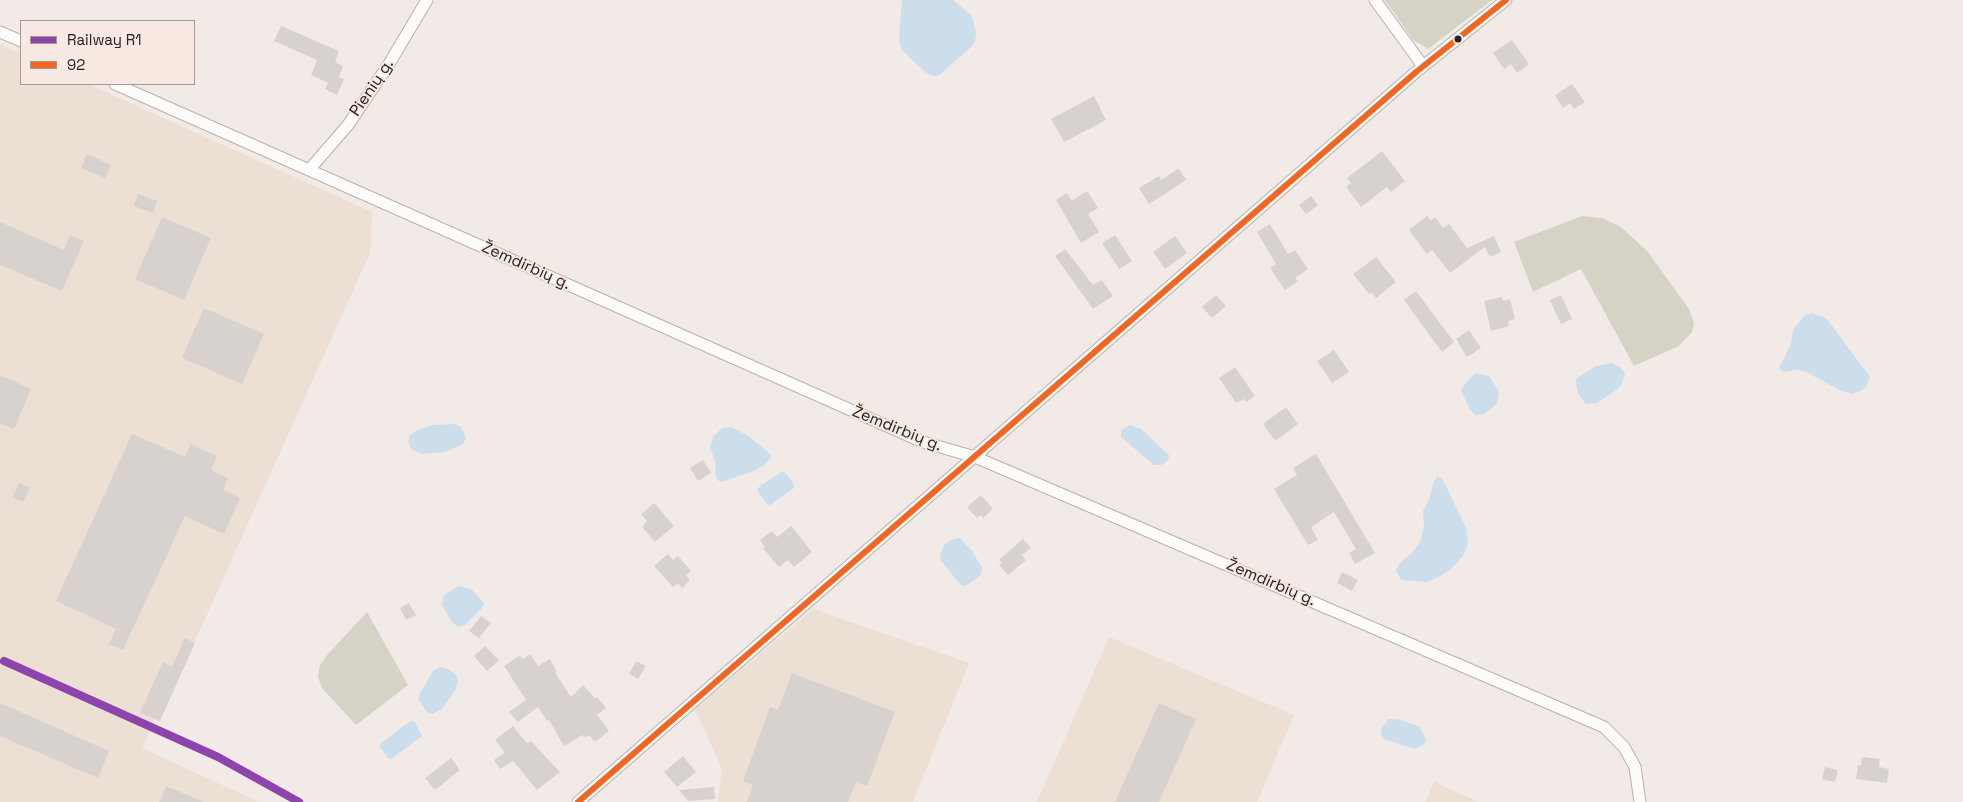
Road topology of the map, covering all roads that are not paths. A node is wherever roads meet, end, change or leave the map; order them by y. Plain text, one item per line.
1 (427, 0) edge
2 (1374, 0) edge
3 (1506, 0) edge
4 (0, 32) edge
5 (20, 41) edge
6 (1423, 66) junction
7 (117, 85) edge
8 (309, 170) junction
9 (975, 457) junction
10 (578, 802) edge
11 (1640, 802) edge

1 - 8 street, Pienių g.
2 - 6 street
3 - 6 street
4 - 5 street
6 - 9 street
7 - 8 street, Žemdirbių g.
8 - 9 street, Žemdirbių g.
9 - 10 street
9 - 11 street, Žemdirbių g.

